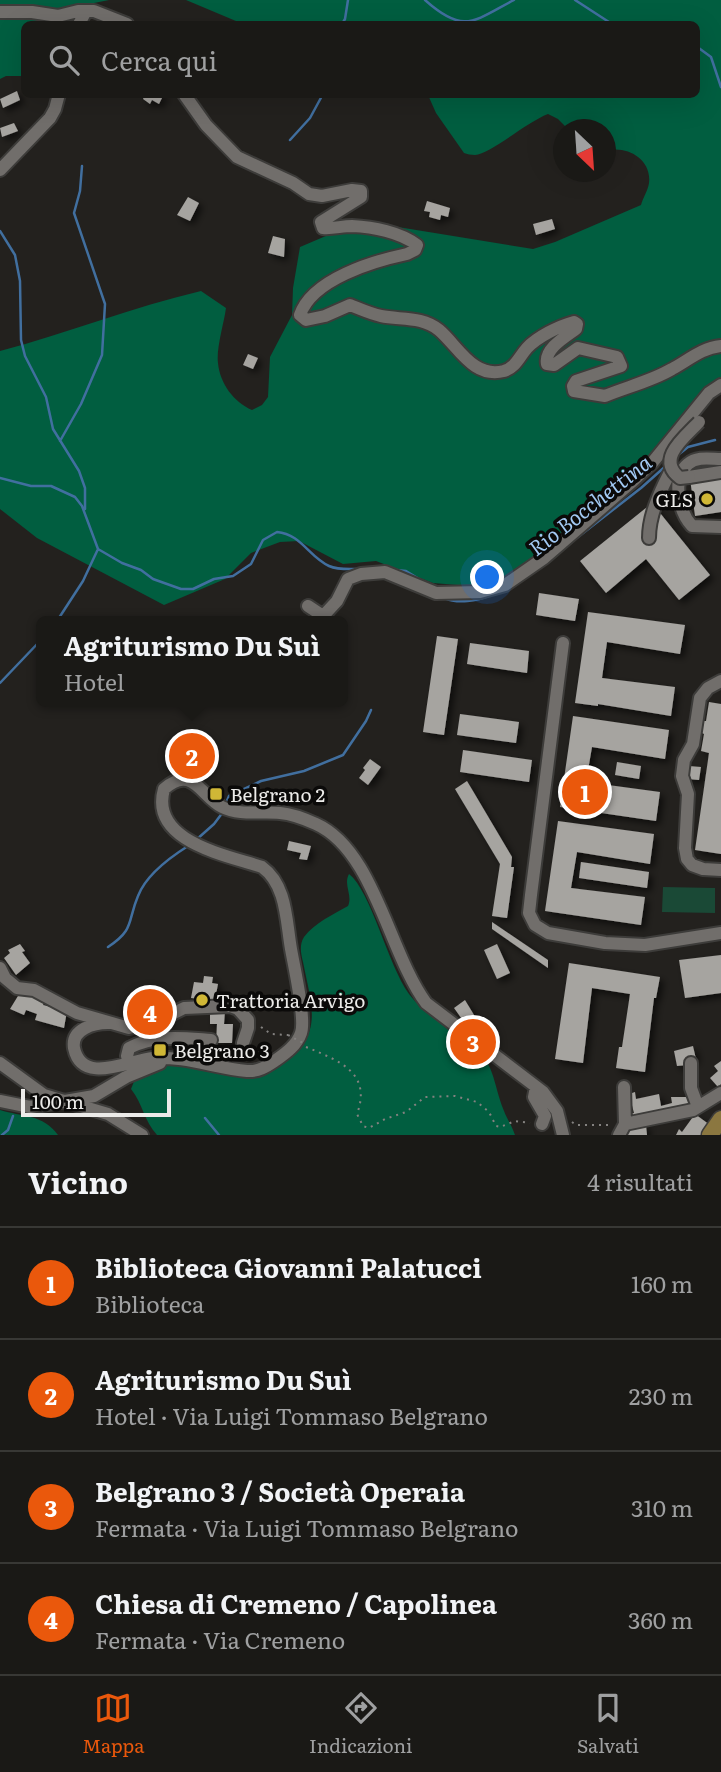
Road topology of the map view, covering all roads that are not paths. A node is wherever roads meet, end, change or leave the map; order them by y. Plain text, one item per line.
1 (86, 11) junction
2 (0, 12) edge
3 (81, 21) edge
4 (119, 21) edge
5 (58, 98) edge
6 (187, 98) edge
7 (0, 170) edge
8 (721, 346) edge
9 (721, 385) edge
10 (699, 422) dead end
11 (721, 459) edge
12 (672, 471) junction
13 (721, 472) edge
14 (721, 527) edge
15 (649, 538) dead end
16 (308, 606) dead end
17 (563, 643) dead end
18 (721, 681) edge
19 (721, 870) edge
20 (721, 933) edge
21 (0, 968) edge
22 (108, 1023) junction
23 (209, 1040) road end
24 (243, 1041) road end
25 (174, 1059) junction
26 (691, 1062) dead end
27 (0, 1063) edge
28 (129, 1063) junction
29 (536, 1087) junction
30 (624, 1087) dead end
31 (721, 1093) edge
32 (68, 1100) junction
33 (0, 1101) edge
34 (698, 1107) junction
35 (721, 1119) edge
36 (542, 1124) road end
37 (622, 1130) edge
38 (142, 1135) edge
39 (563, 1135) edge
40 (710, 1135) edge

1 - 2 street
1 - 3 street
1 - 4 street
5 - 7 street
6 - 8 street
9 - 16 street
10 - 12 street, bridge
11 - 14 street
12 - 13 street, bridge
12 - 15 street
17 - 20 street
18 - 19 street
21 - 22 street
22 - 24 street
22 - 28 street
23 - 28 street
25 - 28 street
25 - 29 street
25 - 32 street
26 - 34 street
27 - 32 street
29 - 36 street
29 - 39 street
30 - 37 street
31 - 34 street
32 - 33 street
32 - 38 street
34 - 37 street
35 - 40 main road

